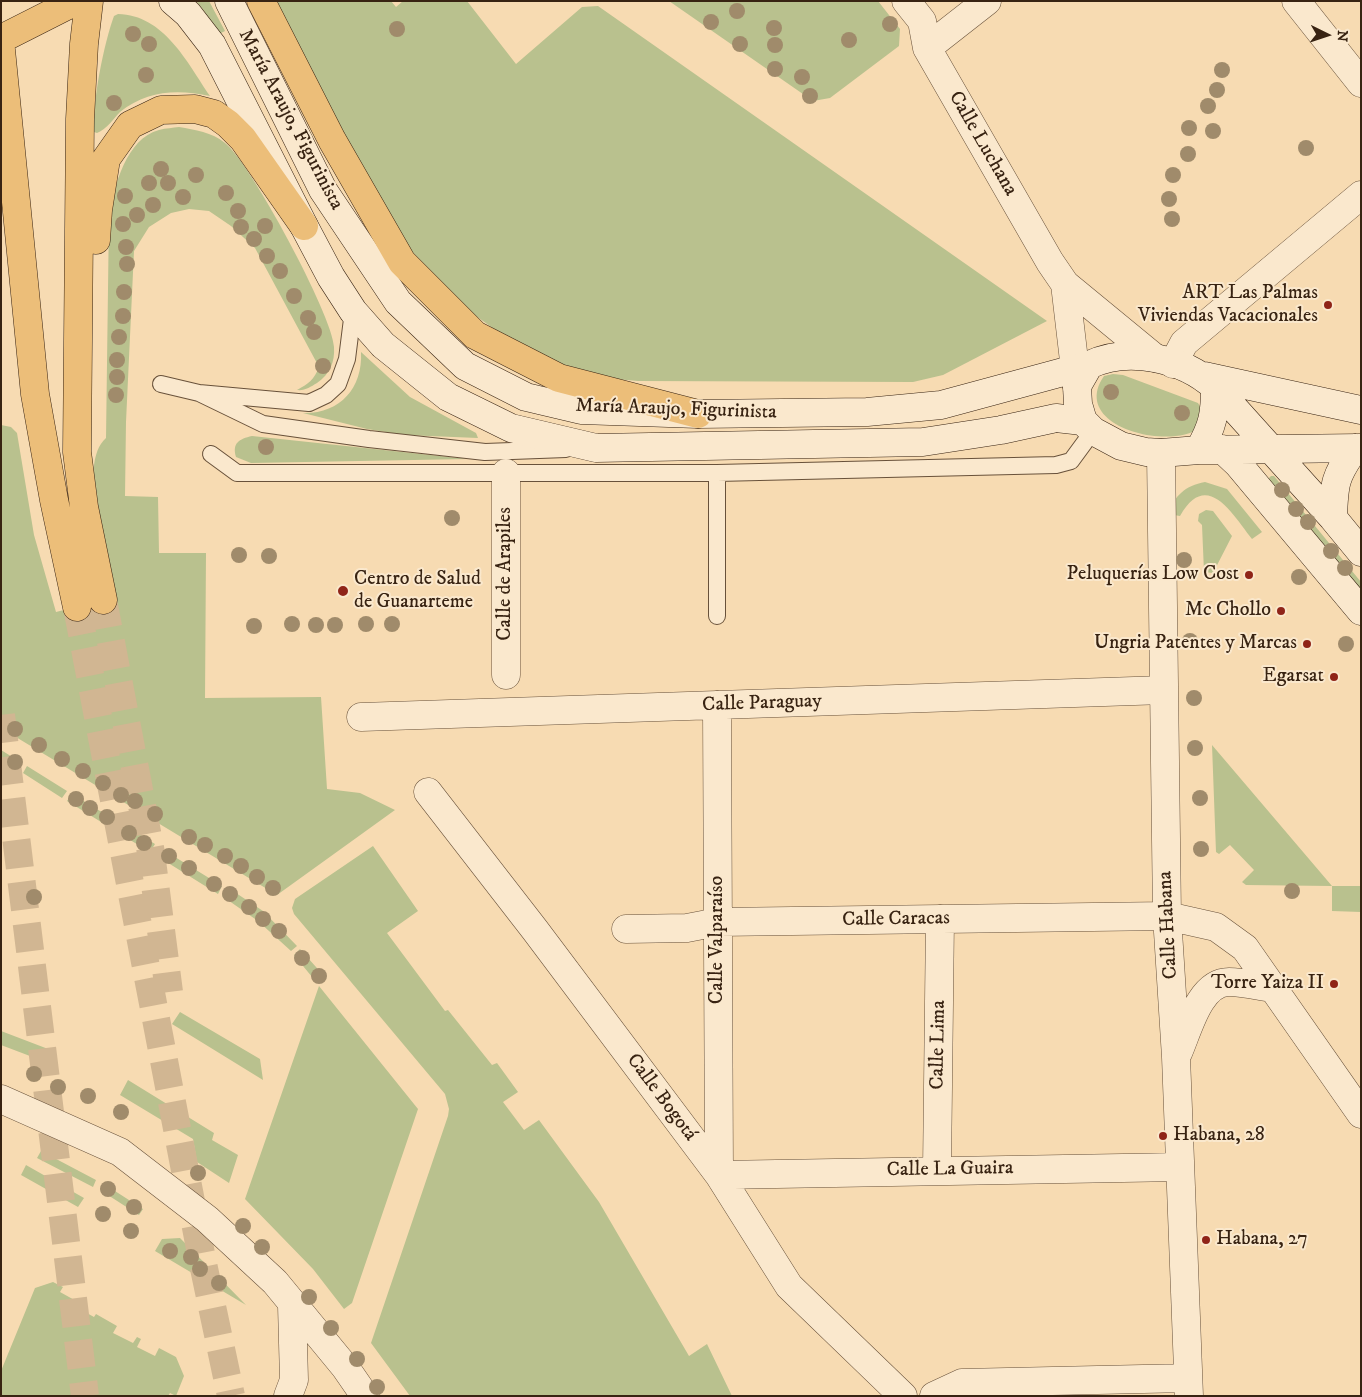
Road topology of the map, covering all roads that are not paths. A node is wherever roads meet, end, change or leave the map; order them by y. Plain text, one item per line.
1 (76, 1) edge
2 (89, 1) edge
3 (173, 1) edge
4 (229, 1) edge
5 (261, 1) edge
6 (906, 1) edge
7 (987, 1) edge
8 (1296, 1) edge
9 (52, 10) edge
10 (1, 39) edge
11 (928, 48) junction
12 (1, 50) edge
13 (1361, 83) edge
14 (1361, 194) edge
15 (304, 226) junction
16 (1065, 284) junction
17 (353, 311) junction
18 (1164, 361) junction
19 (1080, 373) junction
20 (79, 380) junction
21 (1209, 382) junction
22 (161, 384) dead end
23 (199, 393) junction
24 (1361, 410) edge
25 (698, 414) junction
26 (1088, 426) junction
27 (596, 448) junction
28 (1269, 448) junction
29 (1358, 448) edge
30 (1210, 449) junction
31 (1162, 453) junction
32 (211, 454) dead end
33 (506, 473) junction
34 (717, 473) junction
35 (1333, 518) junction
36 (1361, 552) edge
37 (103, 600) tunnel mouth
38 (77, 607) tunnel mouth
39 (1361, 611) edge
40 (717, 616) dead end
41 (506, 675) dead end
42 (1164, 690) junction
43 (717, 705) junction
44 (360, 717) dead end
45 (428, 792) dead end
46 (1167, 916) junction
47 (940, 919) junction
48 (718, 922) junction
49 (626, 929) dead end
50 (1271, 988) junction
51 (1176, 1057) junction
52 (1, 1099) edge
53 (1361, 1114) edge
54 (1180, 1167) junction
55 (937, 1170) junction
56 (719, 1175) junction
57 (292, 1305) junction
58 (1189, 1387) edge
59 (288, 1396) edge
60 (365, 1396) edge
61 (903, 1396) edge
62 (934, 1396) edge

1 - 9 highway
2 - 20 highway
3 - 15 street, María Araujo, Figurinista
4 - 25 street, María Araujo, Figurinista
5 - 25 highway
6 - 11 street, Calle Luchana
7 - 11 street
8 - 13 street
9 - 10 highway
11 - 16 street, Calle Luchana
12 - 38 highway
14 - 18 street
15 - 17 street, María Araujo, Figurinista
15 - 20 highway
16 - 18 street
16 - 19 street
17 - 23 lane
17 - 27 street, María Araujo, Figurinista
18 - 19 street
18 - 21 street
19 - 25 street, María Araujo, Figurinista
19 - 26 street
20 - 37 highway
21 - 24 street
21 - 28 street
21 - 30 street
22 - 23 lane
23 - 27 lane, María Araujo, Figurinista
26 - 27 street, María Araujo, Figurinista
26 - 31 street
26 - 34 lane
28 - 29 street
28 - 30 street
28 - 35 street
29 - 35 street
30 - 31 street
30 - 39 street
31 - 42 street, Calle Habana
32 - 33 lane
33 - 34 lane
33 - 41 street, Calle de Arapiles
34 - 40 lane
35 - 36 street
42 - 43 street, Calle Paraguay
42 - 46 street, Calle Habana
43 - 44 street, Calle Paraguay
43 - 48 street, Calle Valparaíso
45 - 56 street, Calle Bogotá
46 - 47 street, Calle Caracas
46 - 50 street, Calle Caracas
46 - 51 street, Calle Habana
47 - 48 street, Calle Caracas
47 - 55 street, Calle Lima
48 - 49 street, Calle Caracas
48 - 56 street, Calle Valparaíso
50 - 51 street
50 - 53 street, Calle Caracas
51 - 54 street, Calle Habana
52 - 57 street
54 - 55 street, Calle La Guaira
54 - 58 street, Calle Habana
55 - 56 street, Calle La Guaira
56 - 61 street, Calle Bogotá
57 - 59 street
57 - 60 street
58 - 62 street

